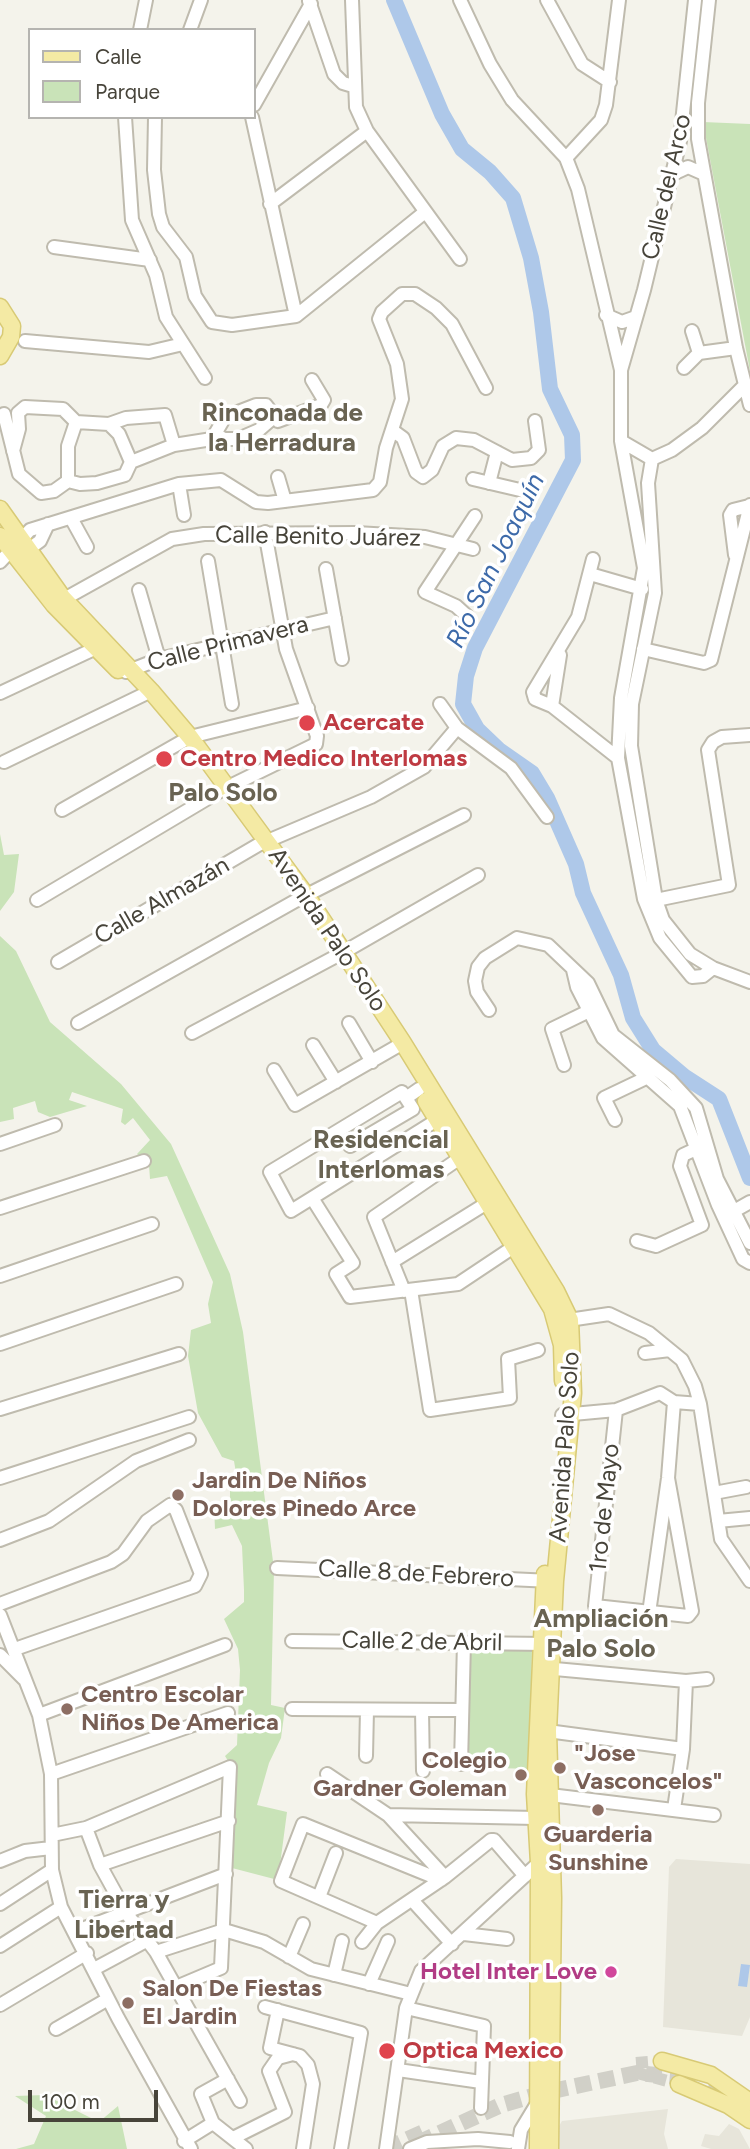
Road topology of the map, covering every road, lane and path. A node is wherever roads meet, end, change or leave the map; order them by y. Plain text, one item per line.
1 (146, 0) edge
2 (201, 0) edge
3 (352, 0) edge
4 (460, 0) edge
5 (547, 0) edge
6 (619, 0) edge
7 (695, 0) edge
8 (709, 0) edge
9 (310, 2) edge
10 (140, 28) edge
11 (191, 28) edge
12 (610, 82) junction
13 (354, 86) junction
14 (256, 101) edge
15 (125, 119) edge
16 (155, 119) edge
17 (252, 119) edge
18 (367, 131) junction
19 (698, 139) junction
20 (680, 141) junction
21 (566, 158) junction
22 (673, 174) junction
23 (704, 174) junction
24 (270, 204) junction
25 (425, 212) junction
26 (54, 247) dead end
27 (460, 259) dead end
28 (150, 260) junction
29 (0, 307) edge
30 (606, 315) junction
31 (296, 316) junction
32 (636, 317) junction
33 (692, 331) dead end
34 (25, 341) dead end
35 (183, 344) junction
36 (736, 348) junction
37 (699, 353) junction
38 (0, 356) edge
39 (684, 368) dead end
40 (621, 370) junction
41 (205, 378) dead end
42 (312, 380) dead end
43 (744, 386) junction
44 (486, 388) dead end
45 (750, 405) edge
46 (2, 413) edge
47 (18, 413) junction
48 (274, 417) junction
49 (535, 421) dead end
50 (76, 422) junction
51 (109, 424) junction
52 (392, 429) junction
53 (217, 435) junction
54 (621, 441) junction
55 (174, 445) junction
56 (496, 452) junction
57 (12, 455) junction
58 (652, 460) junction
59 (131, 461) junction
60 (278, 477) dead end
61 (474, 479) dead end
62 (68, 481) junction
63 (489, 482) junction
64 (179, 484) junction
65 (520, 490) dead end
66 (285, 501) junction
67 (749, 505) edge
68 (0, 509) edge
69 (184, 515) dead end
70 (475, 516) dead end
71 (71, 518) junction
72 (265, 532) junction
73 (0, 536) edge
74 (454, 544) junction
75 (87, 547) dead end
76 (473, 549) dead end
77 (13, 553) edge
78 (593, 559) dead end
79 (208, 561) dead end
80 (326, 569) dead end
81 (590, 574) junction
82 (642, 589) junction
83 (138, 590) dead end
84 (59, 602) junction
85 (467, 616) dead end
86 (335, 618) junction
87 (282, 629) junction
88 (98, 645) junction
89 (220, 645) junction
90 (561, 649) junction
91 (643, 649) junction
92 (159, 659) junction
93 (342, 659) dead end
94 (126, 672) junction
95 (0, 693) edge
96 (147, 693) junction
97 (232, 704) dead end
98 (440, 704) dead end
99 (552, 706) junction
100 (308, 708) junction
101 (457, 728) junction
102 (750, 735) edge
103 (187, 740) junction
104 (618, 758) junction
105 (4, 762) dead end
106 (224, 789) junction
107 (62, 810) dead end
108 (464, 815) dead end
109 (547, 817) dead end
110 (262, 843) junction
111 (478, 875) dead end
112 (729, 885) junction
113 (302, 897) junction
114 (37, 900) dead end
115 (656, 900) junction
116 (733, 900) dead end
117 (340, 954) junction
118 (58, 962) dead end
119 (713, 968) junction
120 (573, 970) junction
121 (750, 982) edge
122 (489, 1010) dead end
123 (589, 1011) junction
124 (78, 1023) dead end
125 (349, 1023) dead end
126 (192, 1033) dead end
127 (313, 1045) dead end
128 (399, 1045) junction
129 (372, 1062) junction
130 (564, 1065) dead end
131 (275, 1070) dead end
132 (648, 1077) junction
133 (336, 1082) junction
134 (413, 1094) junction
135 (438, 1120) junction
136 (615, 1120) dead end
137 (694, 1121) junction
138 (55, 1125) dead end
139 (0, 1144) edge
140 (350, 1146) dead end
141 (696, 1149) junction
142 (460, 1158) junction
143 (144, 1161) dead end
144 (312, 1199) junction
145 (750, 1202) edge
146 (487, 1203) junction
147 (0, 1208) edge
148 (728, 1214) junction
149 (152, 1224) dead end
150 (637, 1241) dead end
151 (750, 1243) edge
152 (515, 1246) junction
153 (392, 1262) junction
154 (750, 1263) edge
155 (0, 1276) edge
156 (176, 1284) dead end
157 (407, 1290) junction
158 (564, 1321) junction
159 (0, 1344) edge
160 (538, 1350) dead end
161 (670, 1350) junction
162 (645, 1353) dead end
163 (179, 1354) dead end
164 (674, 1402) junction
165 (700, 1404) junction
166 (0, 1409) edge
167 (616, 1410) junction
168 (567, 1415) junction
169 (189, 1417) dead end
170 (189, 1440) dead end
171 (0, 1478) edge
172 (668, 1478) junction
173 (746, 1486) dead end
174 (714, 1493) junction
175 (750, 1517) edge
176 (718, 1521) junction
177 (0, 1539) edge
178 (277, 1568) dead end
179 (550, 1581) junction
180 (750, 1581) edge
181 (0, 1604) edge
182 (649, 1613) junction
183 (0, 1615) edge
184 (292, 1641) dead end
185 (464, 1642) junction
186 (546, 1644) junction
187 (225, 1645) dead end
188 (15, 1649) junction
189 (0, 1655) edge
190 (546, 1668) junction
191 (707, 1679) dead end
192 (27, 1681) junction
193 (686, 1681) junction
194 (292, 1709) dead end
195 (367, 1710) junction
196 (422, 1710) junction
197 (461, 1710) junction
198 (228, 1713) dead end
199 (39, 1714) junction
200 (542, 1730) junction
201 (683, 1749) junction
202 (366, 1756) dead end
203 (460, 1764) dead end
204 (423, 1771) dead end
205 (51, 1774) junction
206 (327, 1774) dead end
207 (541, 1794) junction
208 (674, 1809) junction
209 (388, 1815) junction
210 (714, 1815) dead end
211 (536, 1818) junction
212 (229, 1821) junction
213 (86, 1828) junction
214 (52, 1841) junction
215 (336, 1853) dead end
216 (544, 1858) junction
217 (0, 1861) edge
218 (100, 1865) junction
219 (52, 1870) junction
220 (226, 1874) junction
221 (525, 1876) junction
222 (443, 1878) junction
223 (319, 1897) junction
224 (412, 1900) junction
225 (0, 1904) edge
226 (61, 1907) junction
227 (127, 1914) junction
228 (377, 1923) junction
229 (303, 1924) dead end
230 (223, 1930) junction
231 (74, 1932) junction
232 (464, 1934) junction
233 (507, 1939) dead end
234 (148, 1940) junction
235 (342, 1941) dead end
236 (388, 1941) dead end
237 (362, 1942) dead end
238 (452, 1944) junction
239 (0, 1946) edge
240 (156, 1952) junction
241 (87, 1953) junction
242 (289, 1956) junction
243 (94, 1969) junction
244 (334, 1975) junction
245 (369, 1984) junction
246 (176, 1987) junction
247 (411, 1994) junction
248 (108, 1999) junction
249 (0, 2005) edge
250 (545, 2006) junction
251 (265, 2007) dead end
252 (406, 2008) junction
253 (278, 2010) junction
254 (56, 2029) dead end
255 (293, 2054) junction
256 (398, 2070) junction
257 (674, 2072) junction
258 (228, 2079) junction
259 (481, 2082) junction
260 (708, 2087) tunnel mouth
261 (750, 2089) edge
262 (240, 2101) dead end
263 (538, 2102) junction
264 (750, 2102) edge
265 (481, 2108) dead end
266 (750, 2120) edge
267 (213, 2123) junction
268 (233, 2138) junction
269 (188, 2145) edge
270 (440, 2145) edge
271 (514, 2146) edge
272 (247, 2149) edge
273 (303, 2149) edge
274 (341, 2149) edge
275 (386, 2149) edge
276 (410, 2149) edge
277 (538, 2149) edge
278 (550, 2149) edge

1 - 10 street
2 - 11 street
3 - 13 street
4 - 21 street
5 - 12 street
6 - 12 street
7 - 20 street, Calle del Arco
8 - 19 street, Calle del Arco
9 - 13 street
9 - 14 street
12 - 21 street
13 - 18 street
15 - 28 street
16 - 31 street
17 - 24 street
18 - 24 street
18 - 25 street
19 - 20 street
19 - 23 street, Calle del Arco
20 - 22 street, Calle del Arco
21 - 30 street
22 - 23 street
22 - 32 street, Calle del Arco
23 - 36 street, Calle del Arco
24 - 31 street
25 - 27 street
25 - 31 street
26 - 28 street
28 - 35 street
29 - 38 main road
30 - 32 street
30 - 40 street
32 - 40 street, Calle del Arco
33 - 37 street
34 - 35 street
35 - 41 street
36 - 37 street
36 - 43 street, Calle del Arco
37 - 39 street
40 - 54 street
42 - 48 street
43 - 45 street, Calle del Arco
43 - 58 street
44 - 52 street
46 - 47 street
46 - 57 street
47 - 50 street
47 - 57 street
48 - 53 street
48 - 53 street
49 - 56 street
50 - 51 street
50 - 62 street
51 - 55 street
51 - 59 street
52 - 56 street
52 - 66 street
53 - 55 street
54 - 58 street
54 - 82 street
55 - 59 street
56 - 63 street
57 - 62 street
58 - 91 street
59 - 62 street
60 - 66 street
61 - 63 street
63 - 65 street
64 - 66 street
64 - 69 street
64 - 71 street
67 - 91 street
68 - 77 main road, Avenida Palo Solo
70 - 74 street
71 - 75 street
71 - 77 street
72 - 74 street, Calle Benito Juárez
72 - 84 street, Calle Benito Juárez
72 - 87 street
73 - 77 main road, Avenida Palo Solo
74 - 76 street, Calle Benito Juárez
74 - 85 street
77 - 84 main road, Avenida Palo Solo
78 - 81 street
79 - 89 street
80 - 86 street
81 - 82 street
81 - 90 street
82 - 104 street
83 - 92 street
84 - 88 main road, Avenida Palo Solo
86 - 87 street, Calle Primavera
86 - 93 street
87 - 89 street, Calle Primavera
87 - 100 street
88 - 94 main road, Avenida Palo Solo
88 - 95 street
89 - 92 street, Calle Primavera
89 - 97 street
90 - 99 street
90 - 99 street
91 - 115 street
92 - 94 street, Calle Primavera
94 - 96 main road, Avenida Palo Solo
96 - 103 main road, Avenida Palo Solo
96 - 105 street
98 - 101 street
99 - 104 street
100 - 103 street
100 - 106 street
101 - 109 street
101 - 110 street, Calle Almazán
102 - 112 street
103 - 106 main road, Avenida Palo Solo
103 - 107 street
104 - 119 street
106 - 110 main road, Avenida Palo Solo
106 - 114 street
108 - 113 street
110 - 113 main road, Avenida Palo Solo
110 - 118 street, Calle Almazán
111 - 117 street
112 - 115 street
112 - 116 street
113 - 117 main road, Avenida Palo Solo
113 - 124 street
115 - 119 street
117 - 126 street
117 - 128 main road, Avenida Palo Solo
119 - 121 street
120 - 122 street
120 - 123 street
120 - 137 street
123 - 130 street
123 - 132 street
125 - 129 street
127 - 133 street
128 - 129 street
128 - 134 main road, Avenida Palo Solo
128 - 158 main road, Avenida Palo Solo
129 - 133 street
131 - 133 street
132 - 136 street
132 - 137 street
134 - 135 main road, Avenida Palo Solo
134 - 140 street
134 - 144 street
135 - 142 main road, Avenida Palo Solo
135 - 144 street
137 - 141 street
137 - 148 street
138 - 139 street
141 - 148 street
141 - 150 street
142 - 146 main road, Avenida Palo Solo
142 - 153 street
143 - 147 street
144 - 157 street
145 - 148 street
146 - 152 main road, Avenida Palo Solo
146 - 153 street
148 - 151 street
148 - 154 street
149 - 155 street
152 - 157 street
152 - 158 main road, Avenida Palo Solo
153 - 157 street
156 - 159 street
157 - 160 street
158 - 161 street
158 - 168 main road, Avenida Palo Solo
161 - 162 street
161 - 165 street
163 - 166 street
164 - 165 street
164 - 167 street
164 - 172 street
165 - 174 street
167 - 168 street
167 - 182 street, 1ro de Mayo
168 - 179 main road, Avenida Palo Solo
169 - 171 street
170 - 177 street
172 - 182 street
172 - 182 street
173 - 174 street
174 - 176 street
175 - 176 street
176 - 180 street
178 - 179 street, Calle 8 de Febrero
179 - 186 main road, Avenida Palo Solo
181 - 188 street
183 - 188 street
184 - 185 street, Calle 2 de Abril
185 - 186 street, Calle 2 de Abril
185 - 197 street
186 - 190 main road, Avenida Palo Solo
187 - 199 street
188 - 192 street
189 - 192 street
190 - 193 street
190 - 200 main road, Avenida Palo Solo
191 - 193 street
192 - 199 street
193 - 201 street
194 - 195 street
195 - 196 street
195 - 202 street
196 - 197 street
196 - 204 street
197 - 203 street
198 - 205 street
199 - 205 street
200 - 201 street
200 - 207 main road, Avenida Palo Solo
201 - 208 street
205 - 214 street
206 - 209 street
207 - 208 street
207 - 211 main road, Avenida Palo Solo
207 - 216 main road, Avenida Palo Solo
208 - 210 street
209 - 211 street
209 - 222 street
211 - 216 main road, Avenida Palo Solo
212 - 213 street
212 - 218 street
212 - 220 street
213 - 214 street
213 - 218 street
214 - 217 street
214 - 219 street
215 - 223 street
216 - 221 street
216 - 250 main road, Avenida Palo Solo
218 - 227 street
219 - 225 street
219 - 226 street
220 - 227 street
220 - 230 street
221 - 222 street
221 - 232 street
222 - 223 street
222 - 224 street
223 - 228 street
224 - 228 street
224 - 238 street
226 - 231 street
226 - 239 street
227 - 231 street
227 - 234 street
228 - 237 street
229 - 242 street
230 - 240 street
230 - 242 street
230 - 246 street
231 - 241 street
232 - 233 street
232 - 238 street
234 - 240 street
234 - 243 street
235 - 244 street
236 - 245 street
238 - 247 street
240 - 246 street
241 - 243 street
241 - 249 street
242 - 244 street
243 - 248 street
244 - 245 street
245 - 247 street
246 - 258 street
247 - 252 street
248 - 254 street
248 - 269 street
250 - 263 main road, Avenida Palo Solo
250 - 278 main road, Avenida Palo Solo
251 - 253 street
252 - 256 street
252 - 259 street
253 - 255 street
253 - 274 street
255 - 268 street
255 - 273 street
256 - 259 street
256 - 275 street
257 - 260 main road
257 - 261 main road
257 - 264 main road
257 - 266 main road
258 - 262 street
258 - 267 street
259 - 265 street
263 - 271 street
263 - 277 main road, Avenida Palo Solo
267 - 268 street
267 - 269 street
268 - 272 street
270 - 271 street
270 - 276 street

